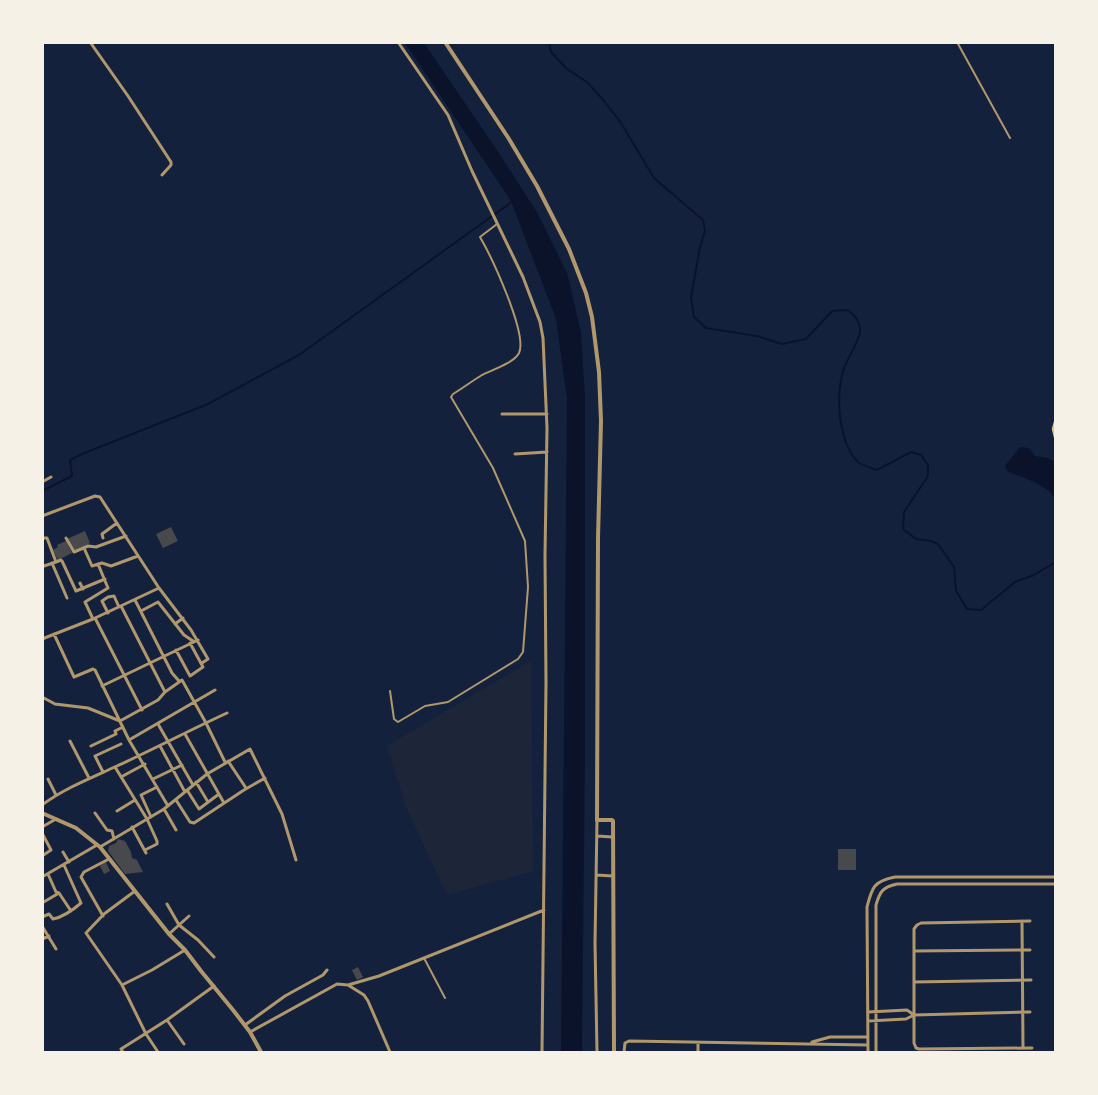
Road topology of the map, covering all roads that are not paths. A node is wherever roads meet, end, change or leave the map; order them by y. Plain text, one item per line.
1 (90, 42) edge
2 (398, 42) edge
3 (445, 42) edge
4 (957, 42) edge
5 (1010, 138) dead end
6 (162, 174) dead end
7 (497, 224) junction
8 (502, 414) dead end
9 (547, 414) junction
10 (1056, 422) edge
11 (1056, 437) edge
12 (547, 452) junction
13 (515, 454) dead end
14 (51, 477) dead end
15 (42, 482) edge
16 (42, 516) edge
17 (117, 524) junction
18 (126, 536) junction
19 (42, 538) edge
20 (66, 538) dead end
21 (103, 538) dead end
22 (84, 548) junction
23 (138, 556) junction
24 (42, 561) edge
25 (56, 562) junction
26 (52, 563) junction
27 (98, 564) junction
28 (43, 566) edge
29 (105, 579) junction
30 (80, 583) dead end
31 (159, 588) junction
32 (83, 589) junction
33 (67, 598) dead end
34 (135, 600) junction
35 (120, 607) junction
36 (141, 611) junction
37 (108, 613) junction
38 (183, 618) junction
39 (94, 619) junction
40 (175, 624) junction
41 (54, 634) junction
42 (42, 639) edge
43 (198, 640) junction
44 (192, 642) junction
45 (176, 650) junction
46 (163, 655) junction
47 (150, 662) junction
48 (202, 664) junction
49 (124, 675) junction
50 (179, 681) junction
51 (102, 686) junction
52 (215, 690) dead end
53 (390, 691) dead end
54 (165, 692) junction
55 (42, 697) edge
56 (195, 702) junction
57 (142, 710) junction
58 (227, 713) dead end
59 (120, 721) junction
60 (206, 722) junction
61 (158, 724) junction
62 (123, 727) junction
63 (185, 734) junction
64 (129, 740) junction
65 (70, 741) dead end
66 (169, 741) junction
67 (120, 744) dead end
68 (91, 746) dead end
69 (160, 746) junction
70 (138, 755) junction
71 (226, 761) junction
72 (145, 764) junction
73 (182, 765) junction
74 (116, 767) junction
75 (173, 769) junction
76 (103, 772) junction
77 (208, 774) junction
78 (121, 777) junction
79 (89, 778) junction
80 (266, 778) junction
81 (48, 779) dead end
82 (153, 780) junction
83 (194, 784) junction
84 (157, 787) junction
85 (246, 788) junction
86 (186, 791) junction
87 (219, 794) junction
88 (56, 795) junction
89 (135, 800) junction
90 (176, 800) junction
91 (208, 802) junction
92 (224, 803) junction
93 (42, 805) edge
94 (168, 806) junction
95 (164, 809) junction
96 (117, 811) dead end
97 (42, 813) edge
98 (95, 813) dead end
99 (151, 817) junction
100 (56, 819) junction
101 (147, 820) junction
102 (597, 820) junction
103 (42, 827) edge
104 (132, 828) junction
105 (176, 830) dead end
106 (42, 833) edge
107 (597, 836) junction
108 (612, 837) junction
109 (114, 839) junction
110 (99, 846) junction
111 (63, 852) dead end
112 (42, 856) edge
113 (110, 858) junction
114 (296, 860) dead end
115 (69, 862) junction
116 (64, 865) junction
117 (48, 874) junction
118 (596, 875) junction
119 (613, 876) junction
120 (42, 877) edge
121 (1039, 877) junction
122 (1056, 877) edge
123 (1040, 884) junction
124 (1056, 884) edge
125 (136, 891) junction
126 (59, 893) junction
127 (42, 903) edge
128 (167, 904) dead end
129 (544, 910) junction
130 (71, 911) junction
131 (103, 916) junction
132 (189, 916) dead end
133 (42, 917) edge
134 (1022, 921) junction
135 (1030, 921) dead end
136 (179, 925) junction
137 (42, 926) edge
138 (169, 934) junction
139 (49, 936) junction
140 (42, 940) edge
141 (56, 950) dead end
142 (185, 950) junction
143 (1022, 950) junction
144 (1030, 950) dead end
145 (914, 951) junction
146 (214, 957) dead end
147 (424, 958) junction
148 (327, 970) dead end
149 (1022, 980) junction
150 (1031, 980) dead end
151 (914, 982) junction
152 (122, 985) junction
153 (348, 985) junction
154 (214, 986) junction
155 (446, 998) dead end
156 (875, 1011) junction
157 (868, 1012) junction
158 (1023, 1012) junction
159 (1030, 1012) dead end
160 (914, 1015) junction
161 (167, 1020) junction
162 (868, 1021) junction
163 (876, 1021) junction
164 (244, 1025) junction
165 (250, 1032) junction
166 (146, 1034) junction
167 (868, 1037) junction
168 (698, 1043) junction
169 (809, 1043) junction
170 (184, 1044) dead end
171 (868, 1045) junction
172 (1023, 1048) junction
173 (1032, 1048) dead end
174 (123, 1052) edge
175 (158, 1052) edge
176 (261, 1052) edge
177 (390, 1052) edge
178 (542, 1052) edge
179 (597, 1052) edge
180 (614, 1052) edge
181 (624, 1052) edge
182 (698, 1052) edge
183 (868, 1052) edge
184 (876, 1052) edge

1 - 6 street
2 - 7 street
3 - 102 street
4 - 5 lane
7 - 9 street
7 - 53 lane
8 - 9 street
9 - 12 street
10 - 11 main road
12 - 13 street
12 - 129 street
14 - 15 street
16 - 17 street
17 - 18 street
17 - 21 street
18 - 22 street
18 - 23 street
19 - 25 street
20 - 22 street
22 - 27 street
23 - 27 street
23 - 31 street
24 - 28 street
25 - 26 street
25 - 32 street
26 - 28 street
26 - 33 street
27 - 29 street
29 - 32 street
29 - 39 street
30 - 32 street
31 - 34 street
31 - 38 street
34 - 35 street
34 - 36 street
35 - 37 street
35 - 37 street
35 - 47 street
36 - 40 street
36 - 46 street
37 - 39 street
38 - 40 street
38 - 43 street
39 - 41 street
39 - 49 street
40 - 44 street
41 - 42 street
41 - 51 street
43 - 44 street
43 - 48 street
44 - 45 street
44 - 48 street
45 - 46 street
45 - 48 street
46 - 47 street
46 - 50 street
47 - 49 street
47 - 54 street
49 - 51 street
49 - 57 street
50 - 54 street
50 - 56 street
51 - 59 street
52 - 56 street
54 - 57 street
55 - 59 street
56 - 60 street
56 - 61 street
57 - 59 street
58 - 60 street
59 - 62 street
60 - 63 street
60 - 71 street
61 - 64 street
61 - 66 street
62 - 64 street
62 - 68 street
63 - 66 street
63 - 77 street
64 - 70 street
65 - 79 street
66 - 69 street
66 - 73 street
67 - 76 street
69 - 70 street
69 - 75 street
70 - 72 street
70 - 74 street
71 - 77 street
71 - 80 street
71 - 85 street
72 - 78 street
72 - 82 street
73 - 75 street
73 - 83 street
74 - 76 street
74 - 78 street
75 - 82 street
75 - 86 street
76 - 79 street
77 - 83 street
77 - 87 street
78 - 89 street
79 - 88 street
80 - 85 street
80 - 114 street
81 - 88 street
82 - 84 street
83 - 86 street
83 - 91 street
84 - 94 street
84 - 99 street
85 - 92 street
86 - 90 street
86 - 91 street
87 - 91 street
87 - 92 street
88 - 93 street
89 - 96 street
89 - 101 street
90 - 92 street
90 - 94 street
94 - 95 street
95 - 99 street
95 - 105 street
97 - 100 street
98 - 109 street
99 - 101 street
100 - 103 street
100 - 110 street
101 - 104 street
101 - 104 street
102 - 107 street
102 - 108 street
104 - 109 street
106 - 112 street
107 - 108 street
107 - 118 street
108 - 119 street
109 - 110 street
110 - 113 street
110 - 115 street
111 - 115 street
113 - 125 street
113 - 131 street
115 - 116 street
116 - 117 street
116 - 130 street
117 - 120 street
117 - 126 street
118 - 119 street
118 - 179 street
119 - 180 street
121 - 122 street
121 - 123 street
121 - 157 street
123 - 124 street
123 - 156 street
125 - 131 street
125 - 138 street
126 - 127 street
126 - 130 street
128 - 136 street
129 - 147 street
129 - 178 street
130 - 133 street
131 - 152 street
132 - 136 street
134 - 135 street
134 - 143 street
134 - 145 street
136 - 138 street
136 - 146 street
137 - 139 street
138 - 142 street
139 - 140 street
139 - 141 street
142 - 152 street
142 - 154 street
143 - 144 street
143 - 145 street
143 - 149 street
145 - 151 street
147 - 153 street
147 - 155 lane
148 - 164 street
149 - 150 street
149 - 151 street
149 - 158 street
151 - 160 street
152 - 166 street
153 - 165 street
153 - 177 street
154 - 161 street
154 - 164 street
156 - 157 street
156 - 160 street
156 - 163 street
157 - 162 street
158 - 159 street
158 - 160 street
158 - 172 street
160 - 163 street
160 - 172 street
161 - 166 street
161 - 170 street
162 - 163 street
162 - 167 street
163 - 184 street
164 - 165 street
165 - 176 street
166 - 174 street
166 - 175 street
167 - 169 street
167 - 171 street
168 - 169 street
168 - 181 street
168 - 182 street
169 - 171 street
171 - 183 street
172 - 173 street

